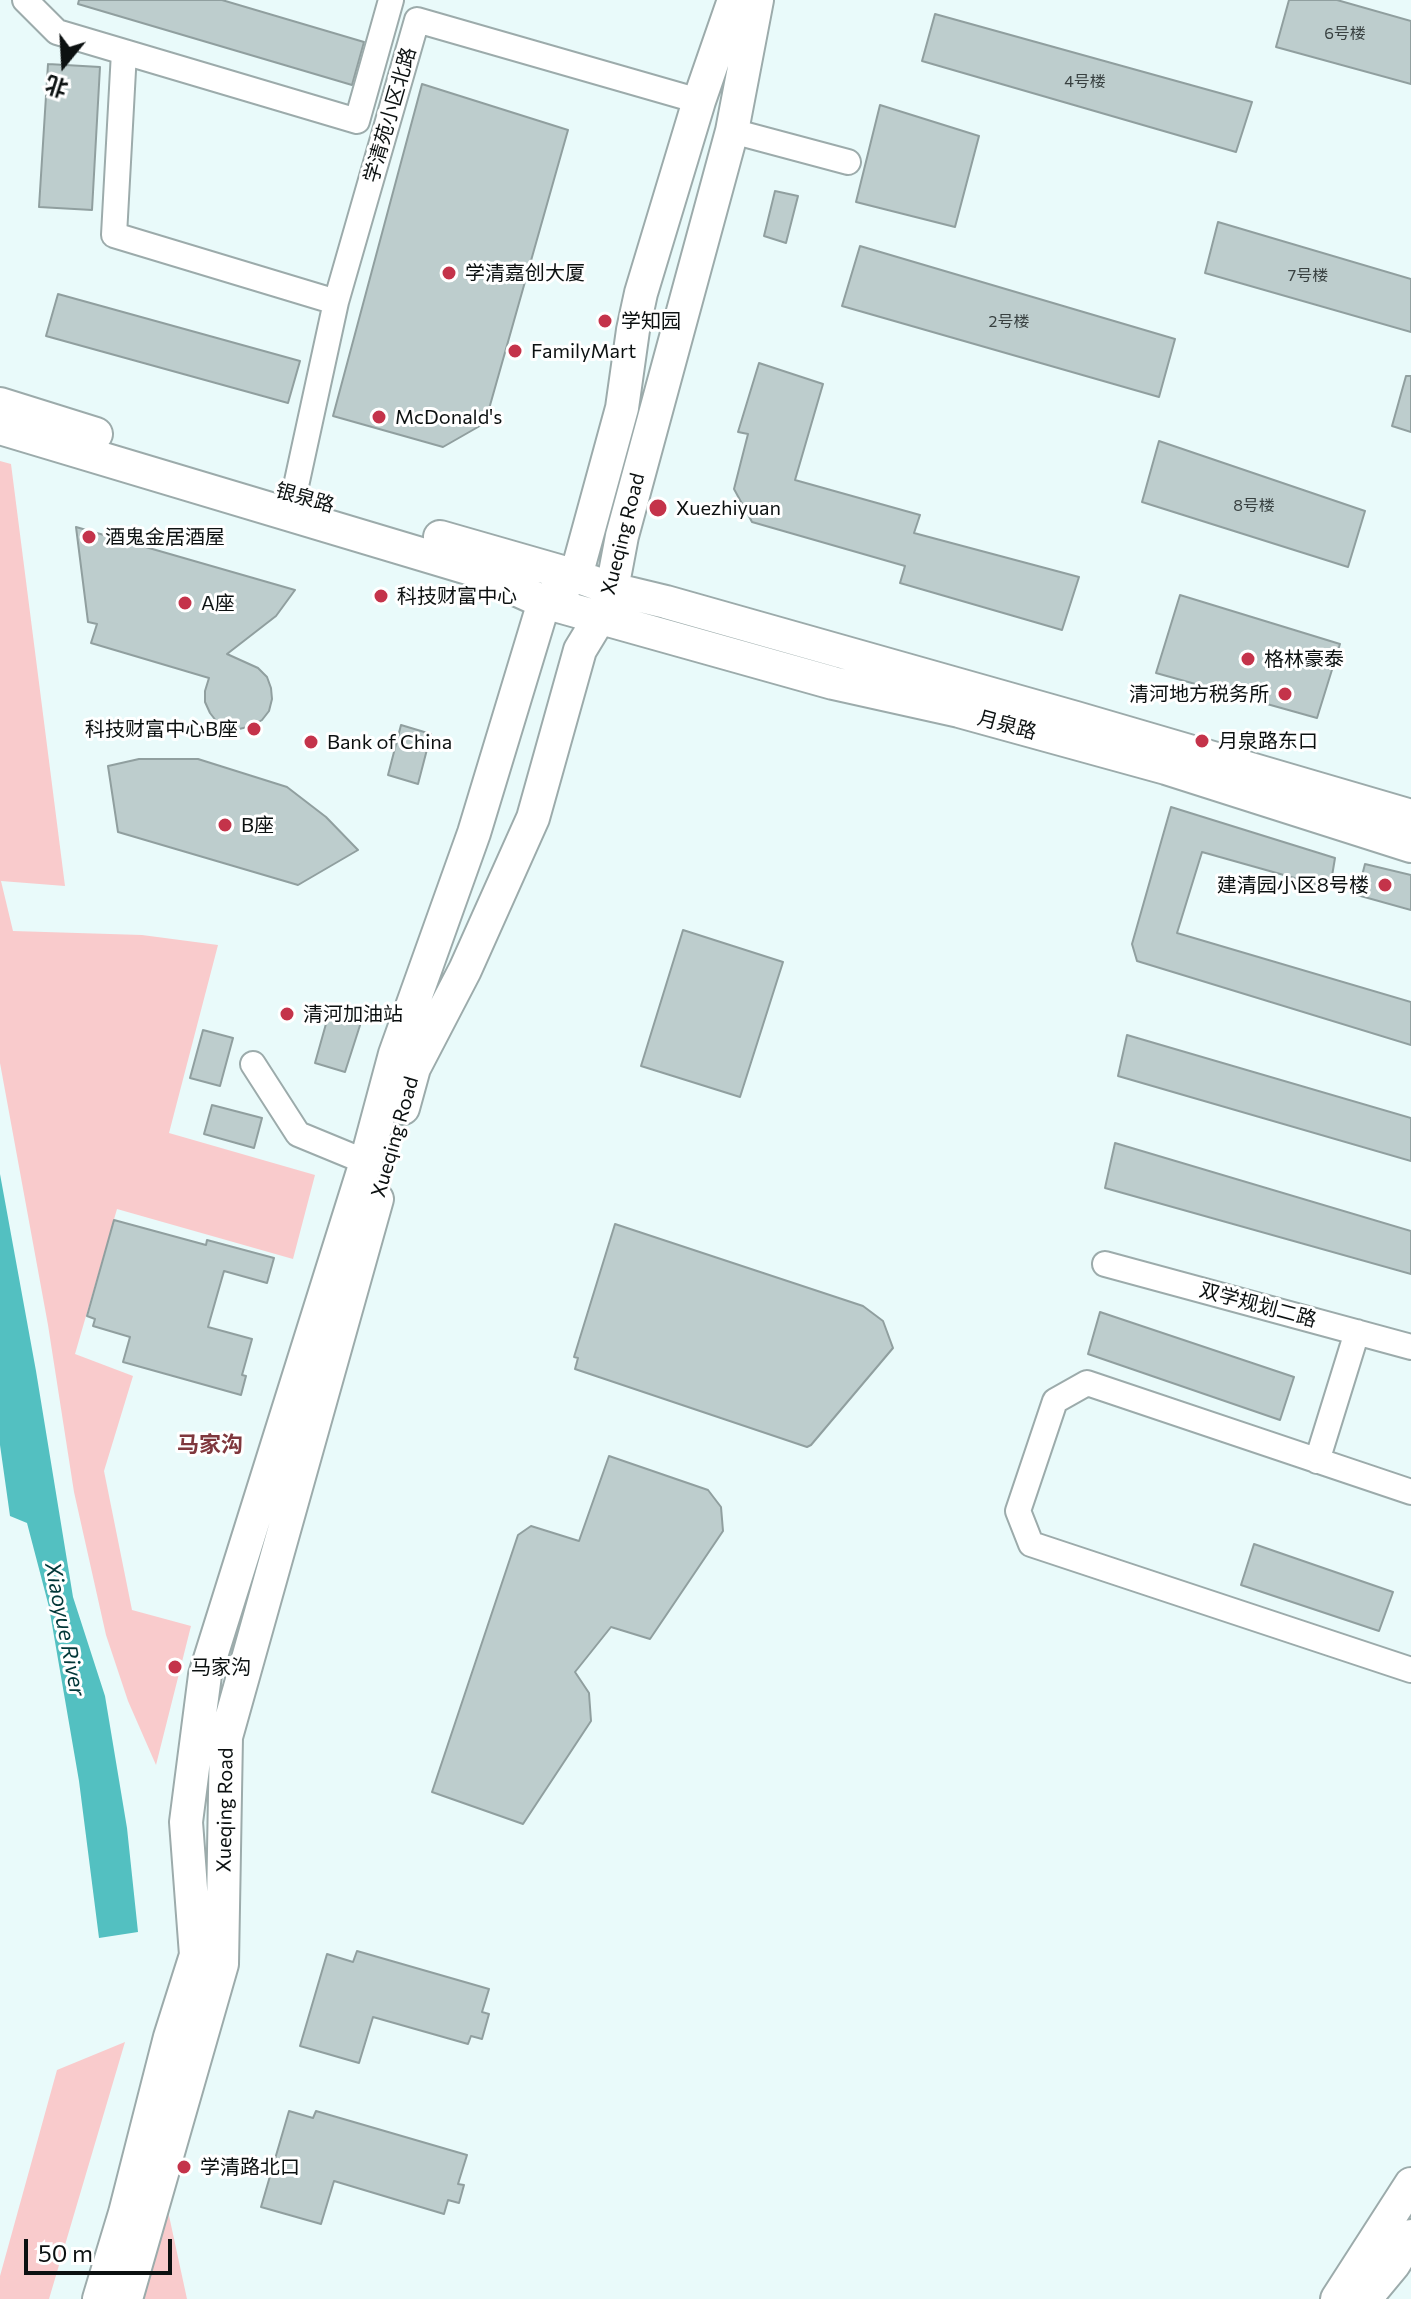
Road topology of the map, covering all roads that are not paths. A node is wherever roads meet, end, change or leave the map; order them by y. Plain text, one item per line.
1 (25, 0) edge
2 (391, 0) edge
3 (717, 0) edge
4 (734, 0) edge
5 (757, 0) edge
6 (715, 50) junction
7 (124, 52) junction
8 (699, 101) junction
9 (732, 131) junction
10 (848, 162) dead end
11 (336, 302) junction
12 (0, 404) edge
13 (0, 428) edge
14 (294, 495) junction
15 (576, 576) junction
16 (544, 602) junction
17 (606, 603) junction
18 (1411, 816) edge
19 (1411, 846) edge
20 (253, 1064) dead end
21 (366, 1162) junction
22 (1105, 1264) dead end
23 (1357, 1332) junction
24 (1411, 1347) edge
25 (1317, 1461) junction
26 (1411, 1492) edge
27 (1411, 1670) edge
28 (1411, 2184) edge
29 (1411, 2236) edge
30 (1393, 2259) edge
31 (99, 2299) edge
32 (126, 2299) edge
33 (1337, 2299) edge
34 (1365, 2299) edge

1 - 7 street
2 - 7 street
3 - 6 street, Xueqing Road
4 - 6 main road, Xueqing Road
5 - 9 main road, Xueqing Road
6 - 8 main road, Xueqing Road
7 - 11 street
8 - 11 street, 学清苑小区北路
8 - 15 main road, Xueqing Road
9 - 10 street
9 - 17 main road, Xueqing Road
11 - 14 street, 学清苑小区北路
12 - 14 main road, 银泉路
13 - 16 main road, 银泉路
14 - 15 main road, 银泉路
15 - 16 main road, Xueqing Road
15 - 17 main road, 银泉路
16 - 17 main road, 银泉路
16 - 21 main road, Xueqing Road
17 - 18 main road, 月泉路
17 - 19 main road, 月泉路
17 - 32 main road, Xueqing Road
20 - 21 street
21 - 31 main road, Xueqing Road
22 - 23 street, 双学规划二路
23 - 24 street, 双学规划二路
23 - 25 street
25 - 26 street
25 - 27 street
28 - 30 main road
29 - 30 main road
30 - 33 main road
30 - 34 main road

